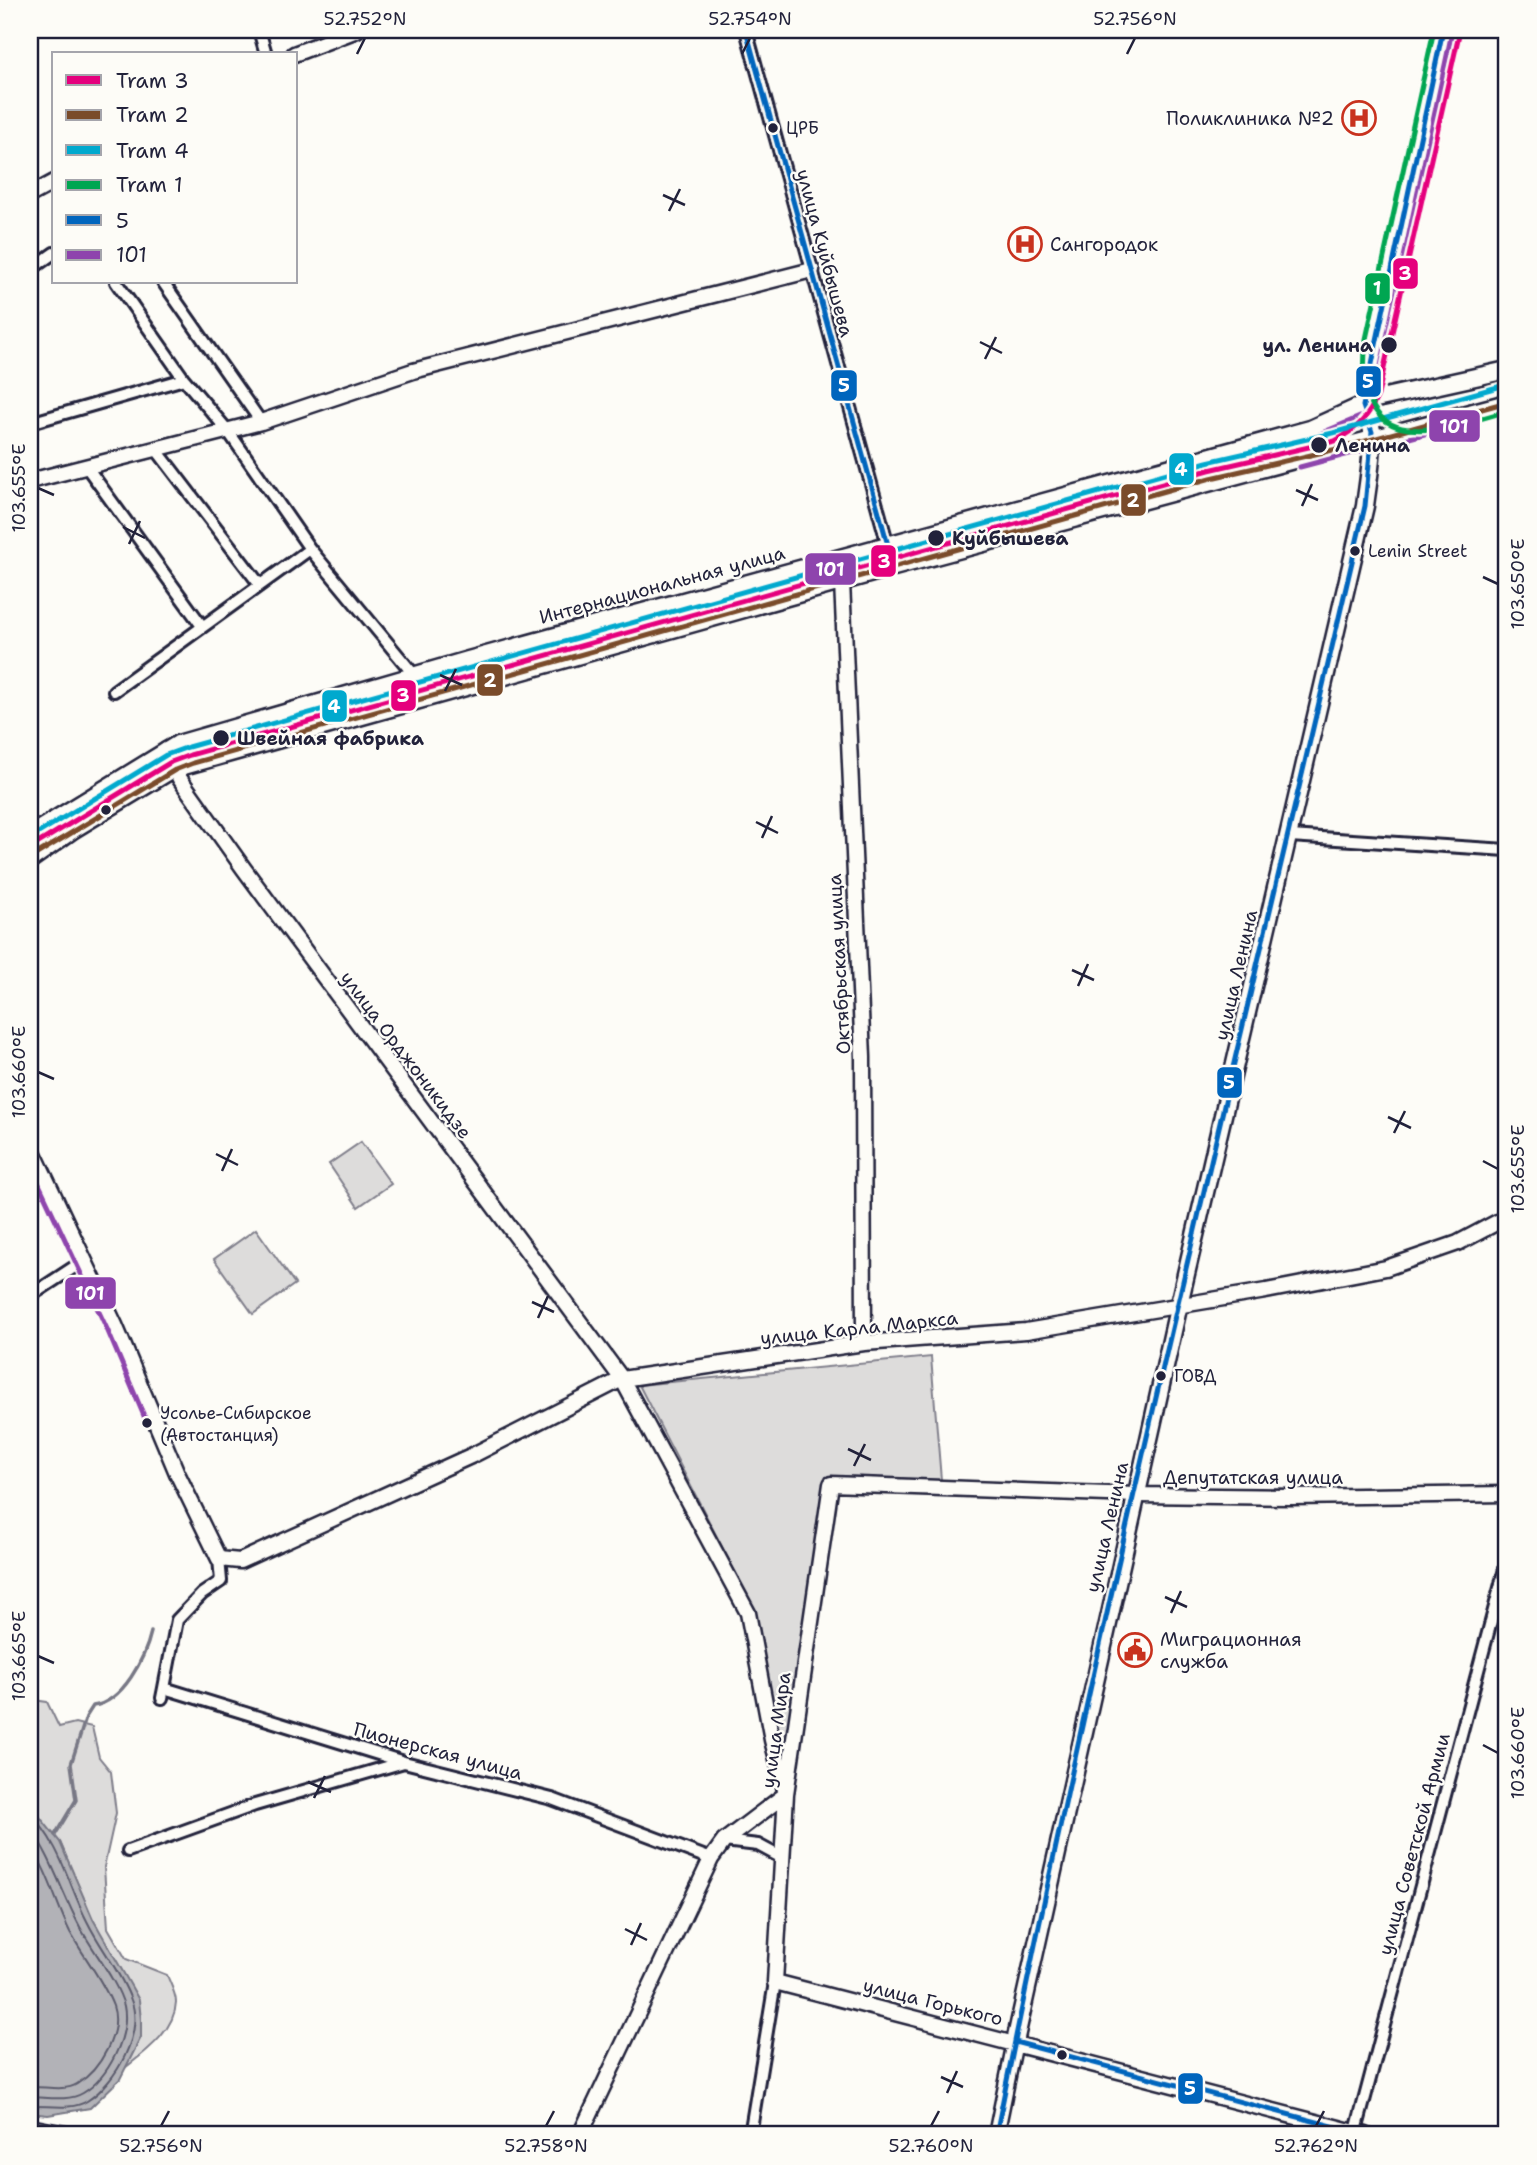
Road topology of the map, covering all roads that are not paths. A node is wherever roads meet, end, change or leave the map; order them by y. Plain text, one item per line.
1 (259, 30) edge
2 (356, 30) edge
3 (746, 30) edge
4 (1443, 30) edge
5 (265, 52) edge
6 (298, 52) edge
7 (52, 183) edge
8 (30, 195) edge
9 (52, 254) edge
10 (30, 270) edge
11 (812, 270) junction
12 (117, 284) edge
13 (164, 284) edge
14 (1507, 370) edge
15 (184, 379) junction
16 (1507, 403) edge
17 (1363, 406) junction
18 (261, 422) junction
19 (30, 423) edge
20 (228, 431) junction
21 (1373, 440) junction
22 (156, 449) junction
23 (86, 466) junction
24 (30, 481) edge
25 (888, 545) junction
26 (310, 550) junction
27 (894, 567) junction
28 (842, 583) junction
29 (260, 585) junction
30 (202, 626) junction
31 (415, 676) junction
32 (114, 691) dead end
33 (166, 750) junction
34 (173, 769) junction
35 (30, 835) edge
36 (1290, 836) junction
37 (1507, 850) edge
38 (30, 860) edge
39 (30, 1145) edge
40 (1507, 1217) edge
41 (85, 1260) junction
42 (30, 1296) edge
43 (1179, 1304) junction
44 (864, 1343) junction
45 (622, 1379) junction
46 (831, 1484) joint
47 (1507, 1494) edge
48 (1136, 1495) junction
49 (219, 1559) junction
50 (1507, 1561) edge
51 (404, 1762) junction
52 (786, 1794) junction
53 (724, 1841) junction
54 (128, 1851) dead end
55 (711, 1859) junction
56 (784, 1859) junction
57 (775, 1982) junction
58 (1015, 2042) junction
59 (30, 2127) edge
60 (1359, 2134) edge
61 (70, 2135) edge
62 (580, 2135) edge
63 (750, 2135) edge
64 (996, 2135) edge

1 - 5 street
2 - 6 street
3 - 11 street, улица Куйбышева
4 - 17 street, улица Ленина
7 - 8 street
9 - 10 street
11 - 18 street
11 - 25 street, улица Куйбышева
12 - 15 street
13 - 18 street
14 - 17 main road, Интернациональная улица
15 - 19 street
15 - 20 street
16 - 21 main road
17 - 21 main road, улица Ленина
17 - 25 main road, Интернациональная улица
18 - 20 street
20 - 22 street
20 - 26 street
21 - 27 main road
21 - 36 main road, улица Ленина
22 - 23 street
22 - 29 street
23 - 24 street
23 - 30 street
25 - 27 street, улица Куйбышева
25 - 31 main road, Интернациональная улица
26 - 29 street
26 - 31 street
27 - 28 main road
28 - 34 main road
28 - 44 street, Октябрьская улица
29 - 30 street
30 - 32 street
31 - 33 main road, Интернациональная улица
33 - 34 street, улица Орджоникидзе
33 - 35 main road, Интернациональная улица
34 - 38 main road
34 - 45 street, улица Орджоникидзе
36 - 37 street
36 - 43 main road, улица Ленина
39 - 41 street
40 - 43 street, улица Карла Маркса
41 - 42 street
41 - 49 street
43 - 44 street, улица Карла Маркса
43 - 48 main road, улица Ленина
44 - 45 street, улица Карла Маркса
45 - 49 street, улица Карла Маркса
45 - 52 street, улица Орджоникидзе
46 - 48 street, Депутатская улица
46 - 52 street, улица Мира
47 - 48 street, Депутатская улица
48 - 58 main road, улица Ленина
49 - 51 street, Пионерская улица
50 - 60 street, улица Советской Армии
51 - 54 street
51 - 55 street, Пионерская улица
52 - 53 street
52 - 56 street, улица Мира
53 - 55 street
53 - 56 street
55 - 62 street
56 - 57 street, улица Мира
57 - 58 street, улица Горького
57 - 63 street
58 - 60 street, улица Горького
58 - 64 street, улица Ленина
59 - 61 street

